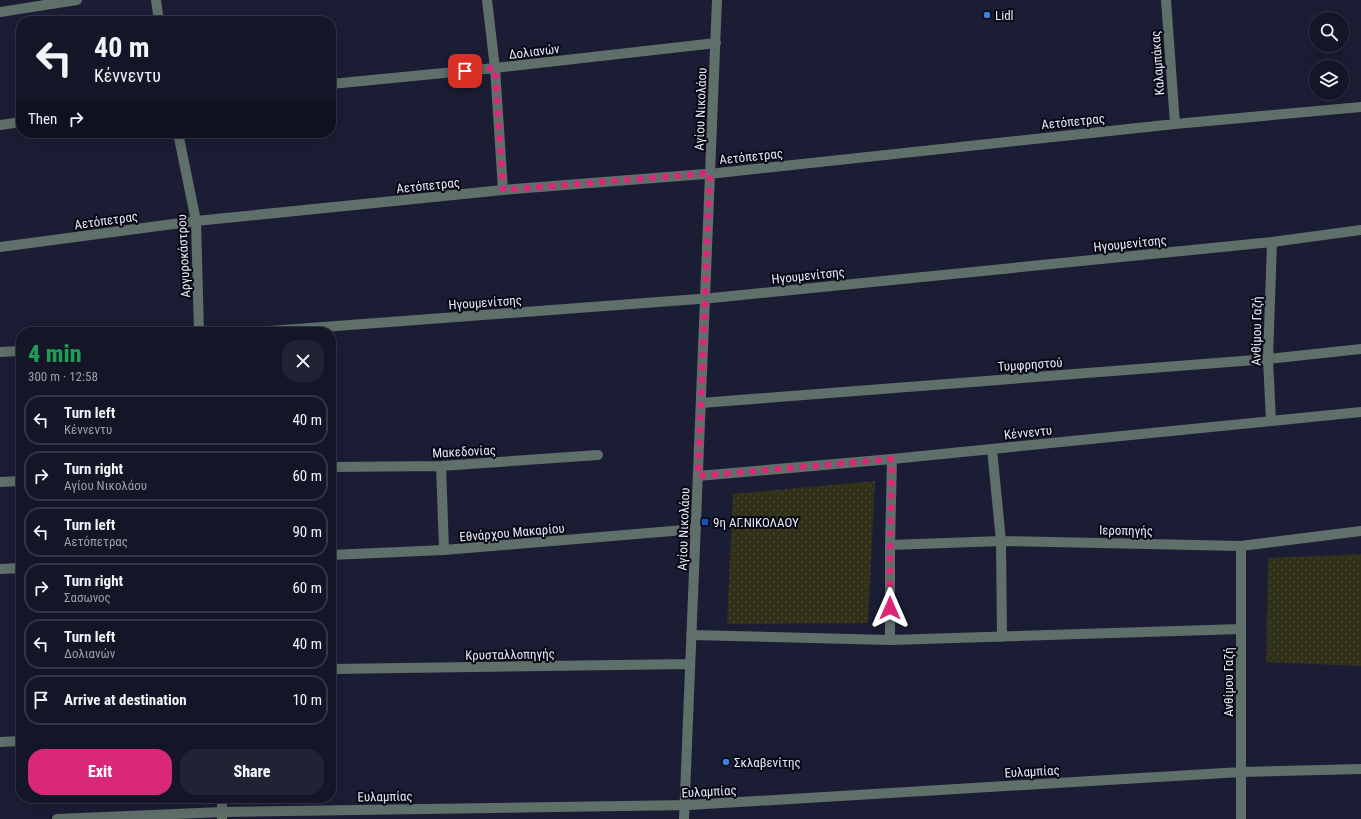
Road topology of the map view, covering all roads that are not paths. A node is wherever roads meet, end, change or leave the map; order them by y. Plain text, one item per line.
1 (77, 0) edge
2 (156, 0) edge
3 (487, 0) edge
4 (717, 0) edge
5 (1166, 0) edge
6 (0, 12) edge
7 (159, 16) edge
8 (716, 43) junction
9 (495, 68) junction
10 (336, 84) edge
11 (1361, 107) edge
12 (16, 123) edge
13 (1175, 124) junction
14 (0, 125) edge
15 (179, 138) edge
16 (710, 173) junction
17 (503, 190) junction
18 (196, 221) junction
19 (1361, 230) edge
20 (1272, 242) junction
21 (0, 247) edge
22 (705, 299) junction
23 (199, 327) edge
24 (324, 327) edge
25 (1361, 349) edge
26 (16, 351) edge
27 (0, 352) edge
28 (1268, 359) junction
29 (701, 403) junction
30 (1361, 412) edge
31 (1271, 421) junction
32 (992, 449) junction
33 (598, 456) dead end
34 (892, 459) junction
35 (440, 466) junction
36 (336, 467) edge
37 (698, 476) junction
38 (16, 481) edge
39 (0, 482) edge
40 (696, 529) junction
41 (1361, 531) edge
42 (1000, 541) junction
43 (890, 546) junction
44 (1241, 546) junction
45 (444, 550) junction
46 (336, 555) edge
47 (16, 568) edge
48 (0, 569) edge
49 (1241, 629) junction
50 (691, 635) junction
51 (1002, 637) junction
52 (890, 640) junction
53 (690, 664) junction
54 (336, 669) edge
55 (0, 742) edge
56 (16, 742) edge
57 (1361, 769) edge
58 (1241, 772) junction
59 (222, 803) edge
60 (684, 805) junction
61 (222, 815) edge
62 (57, 819) edge
63 (684, 819) edge
64 (1241, 819) edge

1 - 6 street
2 - 7 street
3 - 9 street
4 - 8 street, Αγίου Νικολάου
5 - 13 street, Καλαμπάκας
8 - 9 street, Δολιανών
8 - 16 street, Αγίου Νικολάου
9 - 10 street, Δολιανών
9 - 17 street
11 - 13 street, Αετόπετρας
12 - 14 street
13 - 16 street, Αετόπετρας
15 - 18 street, Αργυροκάστρου
16 - 17 street, Αετόπετρας
16 - 22 street, Αγίου Νικολάου
17 - 18 street, Αετόπετρας
18 - 21 street, Αετόπετρας
18 - 23 street, Αργυροκάστρου
19 - 20 street, Ηγουμενίτσης
20 - 22 street, Ηγουμενίτσης
20 - 28 street, Ανθίμου Γαζή
22 - 24 street, Ηγουμενίτσης
22 - 29 street, Αγίου Νικολάου
25 - 28 street, Τυμφρηστού
26 - 27 street
28 - 29 street, Τυμφρηστού
28 - 31 street, Ανθίμου Γαζή
29 - 37 street, Αγίου Νικολάου
30 - 31 street, Κέννεντυ
31 - 32 street, Κέννεντυ
32 - 34 street, Κέννεντυ
32 - 42 street
33 - 35 street, Μακεδονίας
34 - 37 street, Κέννεντυ
34 - 43 street
35 - 36 street, Μακεδονίας
35 - 45 street
37 - 40 street, Αγίου Νικολάου
38 - 39 street
40 - 45 street, Εθνάρχου Μακαρίου
40 - 50 street, Αγίου Νικολάου
41 - 44 street, Ιεροπηγής
42 - 43 street, Ιεροπηγής
42 - 44 street, Ιεροπηγής
42 - 51 street
43 - 52 street
44 - 49 street, Ανθίμου Γαζή
45 - 46 street, Εθνάρχου Μακαρίου
47 - 48 street
49 - 51 street
49 - 58 street, Ανθίμου Γαζή
50 - 52 street
50 - 53 street, Αγίου Νικολάου
51 - 52 street
53 - 54 street, Κρυσταλλοπηγής
53 - 60 street, Αγίου Νικολάου
55 - 56 street
57 - 58 street, Ευλαμπίας
58 - 60 street, Ευλαμπίας
58 - 64 street, Ανθίμου Γαζή
59 - 61 street
60 - 61 street, Ευλαμπίας
60 - 63 street, Αγίου Νικολάου
61 - 62 street, Ευλαμπίας

